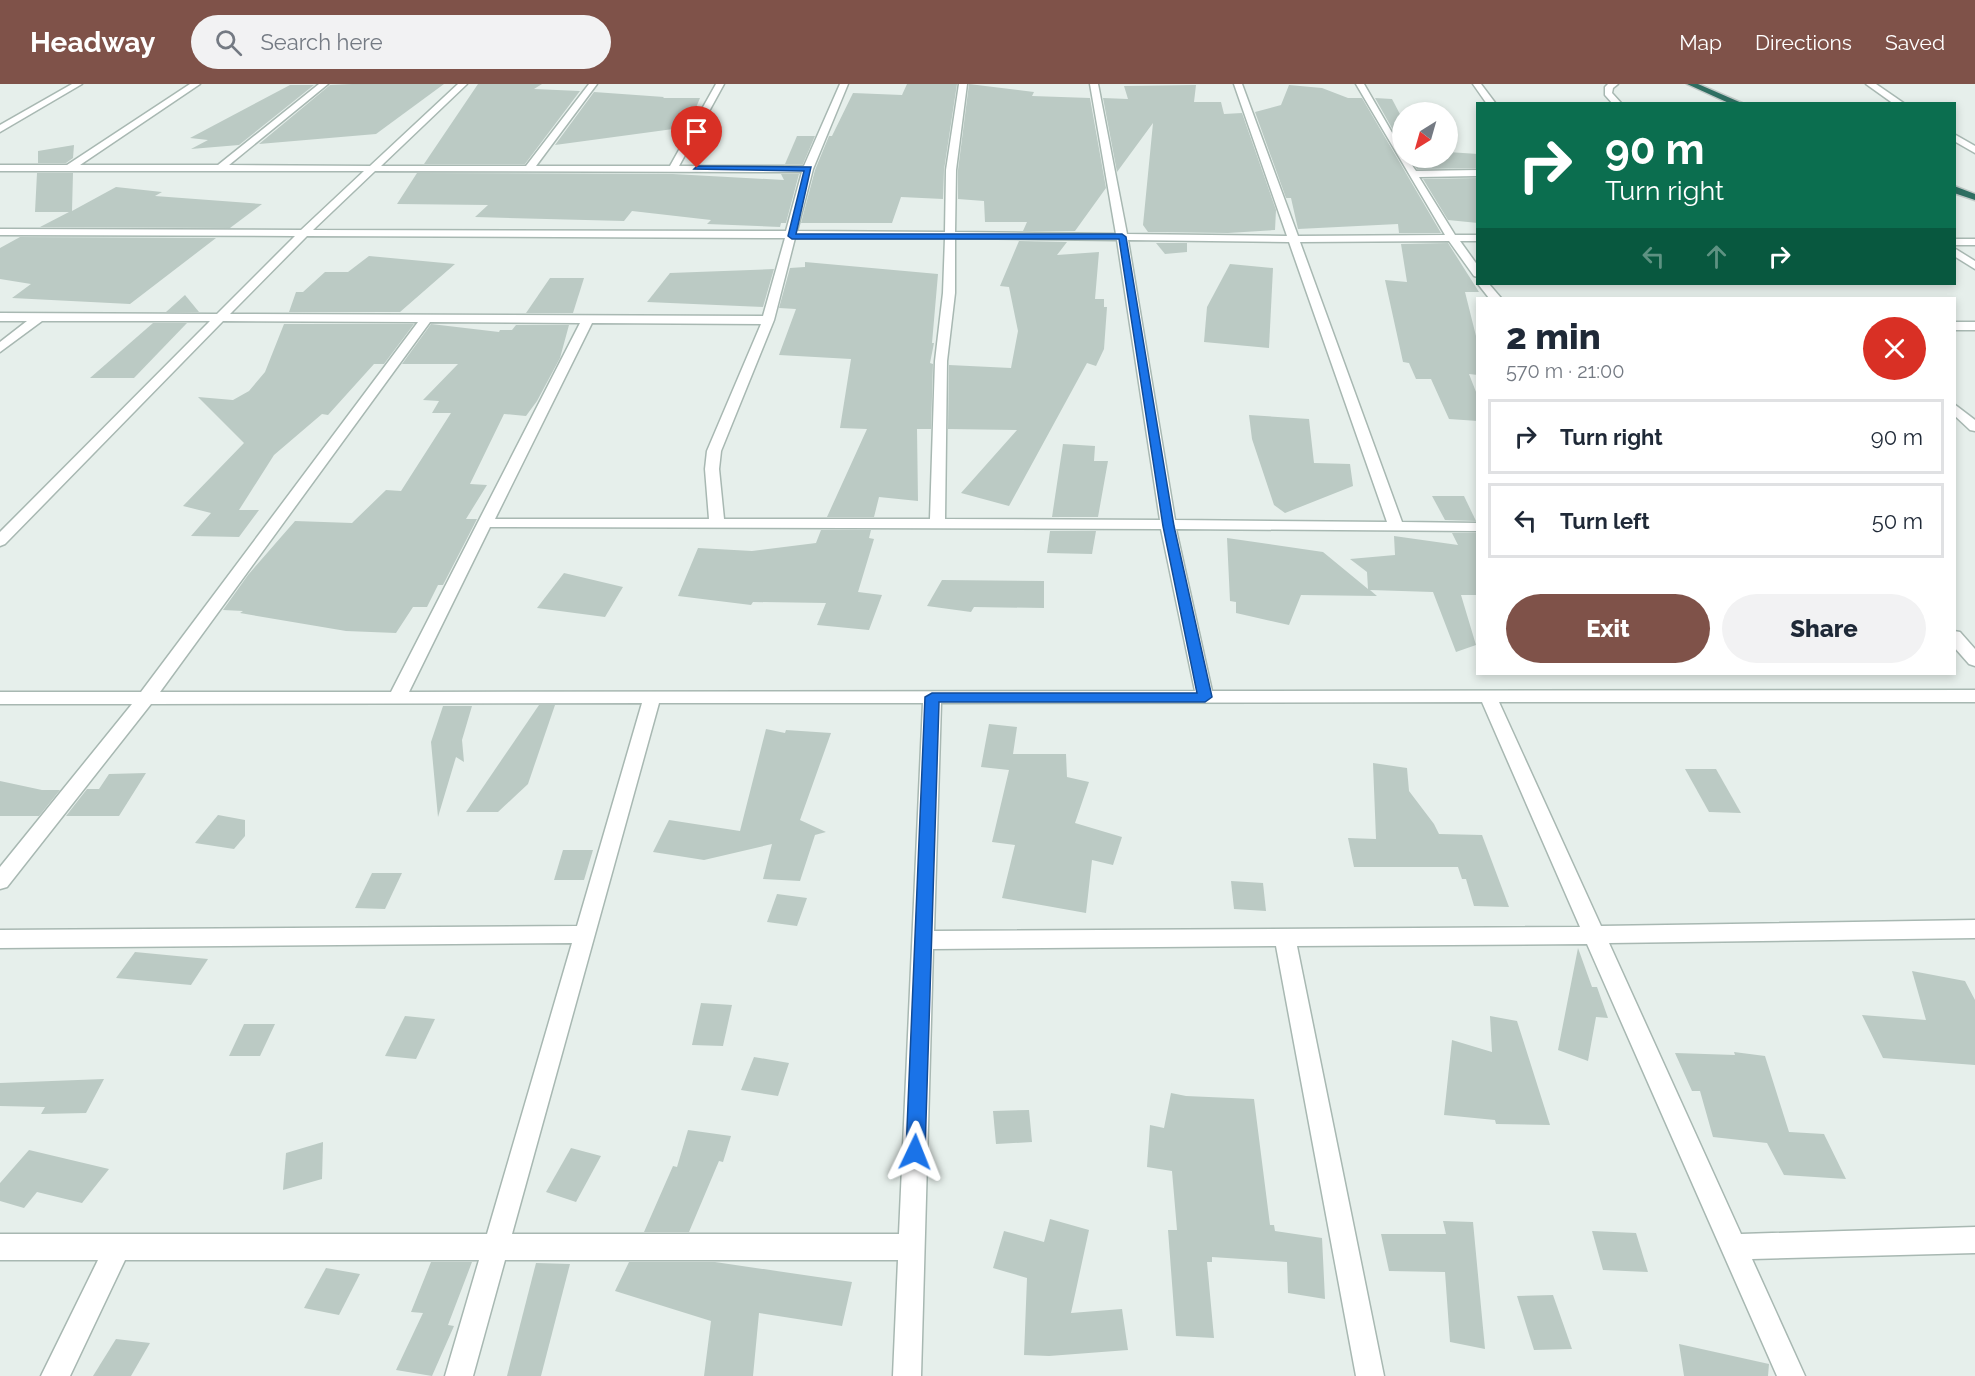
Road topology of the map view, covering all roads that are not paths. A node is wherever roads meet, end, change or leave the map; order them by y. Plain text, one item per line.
1 (78, 84) edge
2 (196, 84) edge
3 (324, 84) edge
4 (462, 84) edge
5 (594, 84) edge
6 (720, 84) edge
7 (844, 84) edge
8 (963, 84) edge
9 (1094, 84) edge
10 (1238, 84) edge
11 (1360, 84) edge
12 (1476, 84) edge
13 (1614, 84) edge
14 (1691, 84) edge
15 (1870, 84) edge
16 (1490, 102) edge
17 (1616, 102) edge
18 (1735, 102) edge
19 (1897, 102) edge
20 (0, 129) edge
21 (1392, 138) edge
22 (1956, 138) edge
23 (1975, 150) edge
24 (674, 167) junction
25 (0, 168) edge
26 (69, 168) junction
27 (374, 168) junction
28 (529, 168) junction
29 (1409, 168) edge
30 (219, 169) junction
31 (808, 169) junction
32 (1476, 173) edge
33 (1412, 174) junction
34 (1956, 190) edge
35 (1975, 197) edge
36 (0, 232) edge
37 (304, 233) junction
38 (949, 235) junction
39 (792, 236) junction
40 (1122, 237) junction
41 (1452, 238) junction
42 (1476, 238) edge
43 (1293, 240) junction
44 (1956, 242) edge
45 (1975, 242) edge
46 (1956, 252) edge
47 (1975, 266) edge
48 (1476, 271) edge
49 (1485, 285) edge
50 (1494, 297) edge
51 (0, 317) edge
52 (38, 318) junction
53 (221, 319) junction
54 (426, 319) junction
55 (586, 320) junction
56 (768, 320) junction
57 (1956, 326) edge
58 (1975, 326) edge
59 (0, 348) edge
60 (1956, 410) edge
61 (1975, 427) edge
62 (484, 523) junction
63 (937, 523) junction
64 (717, 524) junction
65 (1168, 526) junction
66 (1476, 527) edge
67 (1397, 528) junction
68 (0, 541) edge
69 (1956, 638) edge
70 (1975, 660) edge
71 (1975, 696) edge
72 (932, 697) junction
73 (1205, 697) junction
74 (1488, 697) junction
75 (0, 698) edge
76 (146, 698) junction
77 (397, 698) junction
78 (652, 698) junction
79 (0, 881) edge
80 (1975, 929) edge
81 (586, 934) junction
82 (1594, 935) junction
83 (1285, 937) junction
84 (0, 939) edge
85 (923, 940) junction
86 (1975, 1239) edge
87 (0, 1247) edge
88 (118, 1247) junction
89 (494, 1247) junction
90 (912, 1247) junction
91 (1733, 1247) junction
92 (55, 1376) edge
93 (459, 1376) edge
94 (907, 1376) edge
95 (1370, 1376) edge
96 (1791, 1376) edge

1 - 20 street
2 - 26 street
3 - 30 street
4 - 27 street
5 - 28 street
6 - 24 street
7 - 31 street
8 - 38 street
9 - 40 street
10 - 43 street
11 - 21 street
12 - 16 street
13 - 17 street
14 - 18 highway
15 - 19 street
22 - 23 street
24 - 28 street
24 - 31 street
25 - 26 street
26 - 30 street
27 - 28 street
27 - 30 street
27 - 37 street
29 - 33 street
31 - 39 street
32 - 33 street
33 - 41 street
34 - 35 highway
36 - 37 street
37 - 39 street
37 - 53 street
38 - 39 street
38 - 40 street
38 - 63 street
39 - 56 street
40 - 43 street
40 - 65 street
41 - 42 street
41 - 43 street
41 - 48 street
43 - 67 street
44 - 45 street
46 - 47 street
49 - 50 street
51 - 52 street
52 - 53 street
52 - 59 street
53 - 54 street
53 - 68 street
54 - 55 street
54 - 76 street
55 - 56 street
55 - 62 street
56 - 64 street
57 - 58 street
60 - 61 street
62 - 64 street
62 - 77 street
63 - 64 street
63 - 65 street
65 - 67 street
65 - 73 street
66 - 67 street
69 - 70 street
71 - 74 street
72 - 73 street
72 - 78 street
72 - 85 street
73 - 74 street
74 - 82 street
75 - 76 street
76 - 77 street
76 - 79 street
77 - 78 street
78 - 81 street
80 - 82 street
81 - 84 street
81 - 89 street
82 - 83 street
82 - 91 street
83 - 85 street
83 - 95 street
85 - 90 street
86 - 91 street
87 - 88 street
88 - 89 street
88 - 92 street
89 - 90 street
89 - 93 street
90 - 94 street
91 - 96 street

